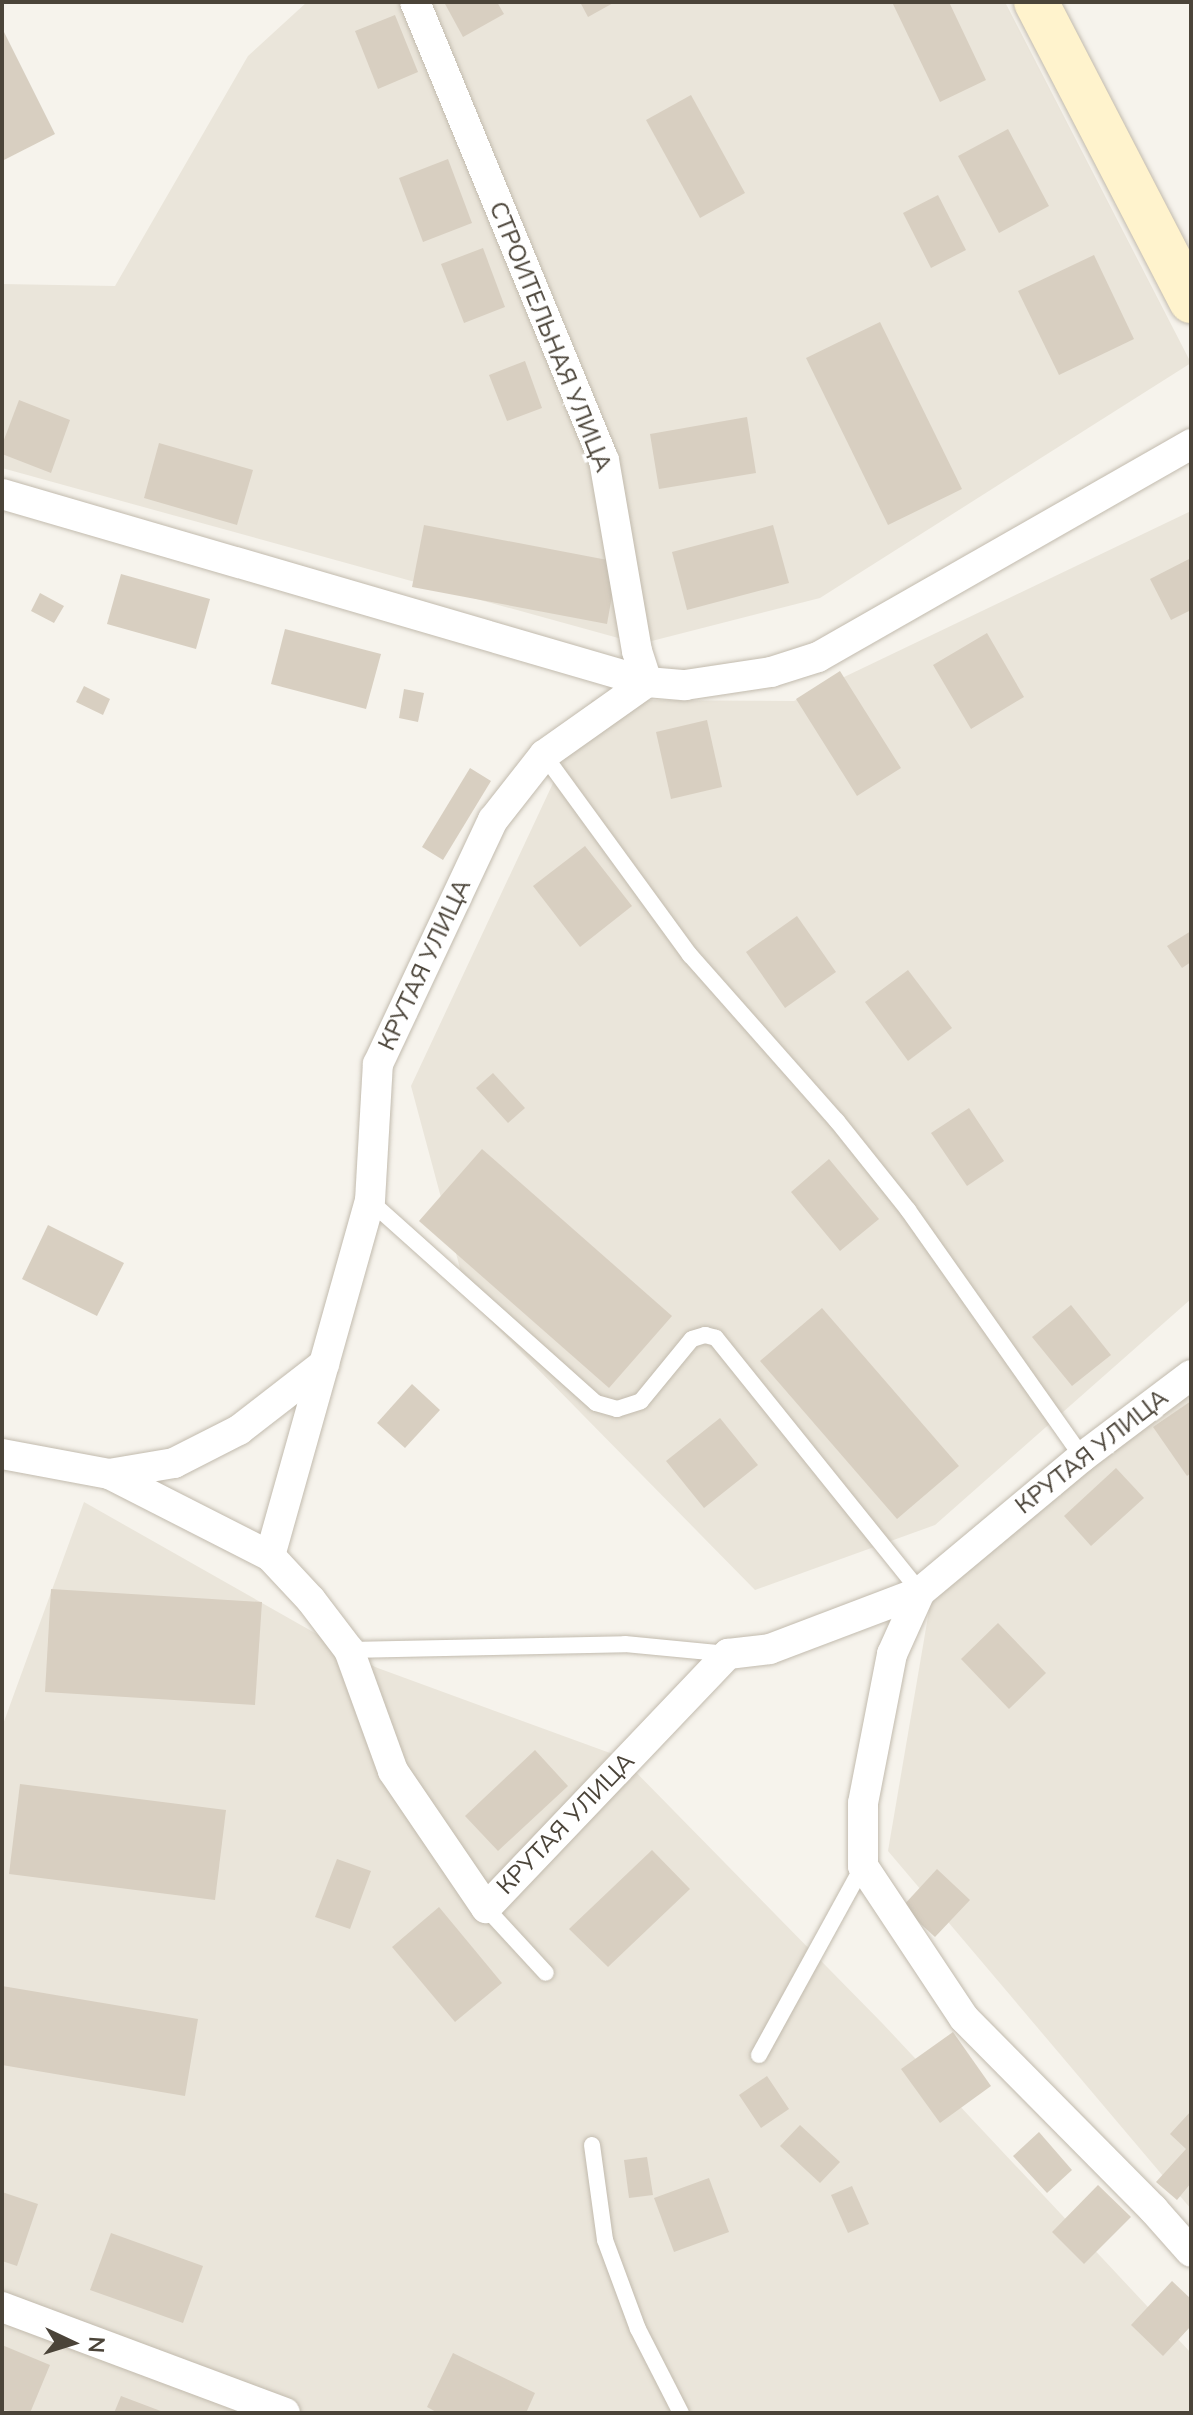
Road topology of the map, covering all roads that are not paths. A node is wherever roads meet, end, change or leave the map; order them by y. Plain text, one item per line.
1 (415, 2) edge
2 (1036, 2) edge
3 (1191, 301) edge
4 (1191, 444) edge
5 (2, 494) edge
6 (647, 682) junction
7 (544, 755) junction
8 (370, 1201) junction
9 (324, 1364) junction
10 (1191, 1375) edge
11 (2, 1454) edge
12 (1082, 1457) junction
13 (109, 1474) junction
14 (270, 1556) junction
15 (920, 1592) junction
16 (349, 1650) junction
17 (728, 1654) junction
18 (863, 1866) junction
19 (486, 1908) junction
20 (546, 1973) dead end
21 (759, 2055) dead end
22 (592, 2145) dead end
23 (1191, 2252) edge
24 (2, 2307) edge
25 (285, 2413) edge
26 (681, 2413) edge

1 - 6 street, СТРОИТЕЛЬНАЯ УЛИЦА
2 - 3 street
4 - 6 street
5 - 6 street
6 - 7 street, КРУТАЯ УЛИЦА
7 - 8 street, КРУТАЯ УЛИЦА
7 - 12 lane
8 - 9 street, КРУТАЯ УЛИЦА
8 - 15 lane
9 - 13 street, КРУТАЯ УЛИЦА
9 - 14 street, КРУТАЯ УЛИЦА
10 - 12 street, КРУТАЯ УЛИЦА
11 - 13 street, КРУТАЯ УЛИЦА
12 - 15 street, КРУТАЯ УЛИЦА
13 - 14 street, КРУТАЯ УЛИЦА
14 - 16 street, КРУТАЯ УЛИЦА
15 - 17 street, КРУТАЯ УЛИЦА
15 - 18 street, КРУТАЯ УЛИЦА
16 - 17 lane
16 - 19 street, КРУТАЯ УЛИЦА
17 - 19 street, КРУТАЯ УЛИЦА
18 - 21 lane
18 - 23 street
19 - 20 lane
22 - 26 lane
24 - 25 street

